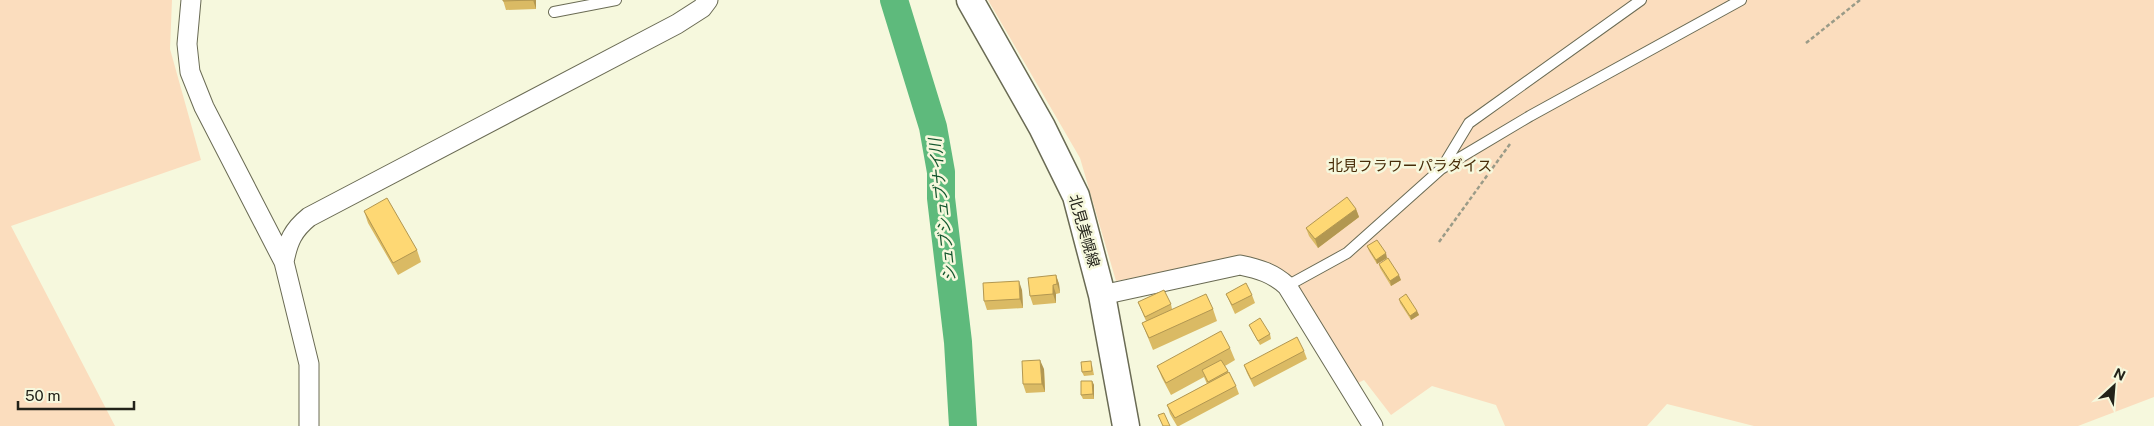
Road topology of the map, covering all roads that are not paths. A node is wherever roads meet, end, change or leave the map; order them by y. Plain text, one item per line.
1 (191, 0) edge
2 (616, 0) edge
3 (708, 0) edge
4 (970, 0) edge
5 (1642, 0) edge
6 (1741, 0) edge
7 (554, 12) dead end
8 (1441, 169) junction
9 (284, 262) junction
10 (1287, 286) junction
11 (1102, 295) junction
12 (309, 426) edge
13 (1126, 426) edge
14 (1373, 426) edge

1 - 9 street
2 - 7 lane
3 - 9 street
4 - 11 main road, 北見美幌線
5 - 8 lane
6 - 8 lane
8 - 10 lane
9 - 12 street
10 - 11 street
10 - 14 street
11 - 13 main road, 北見美幌線

